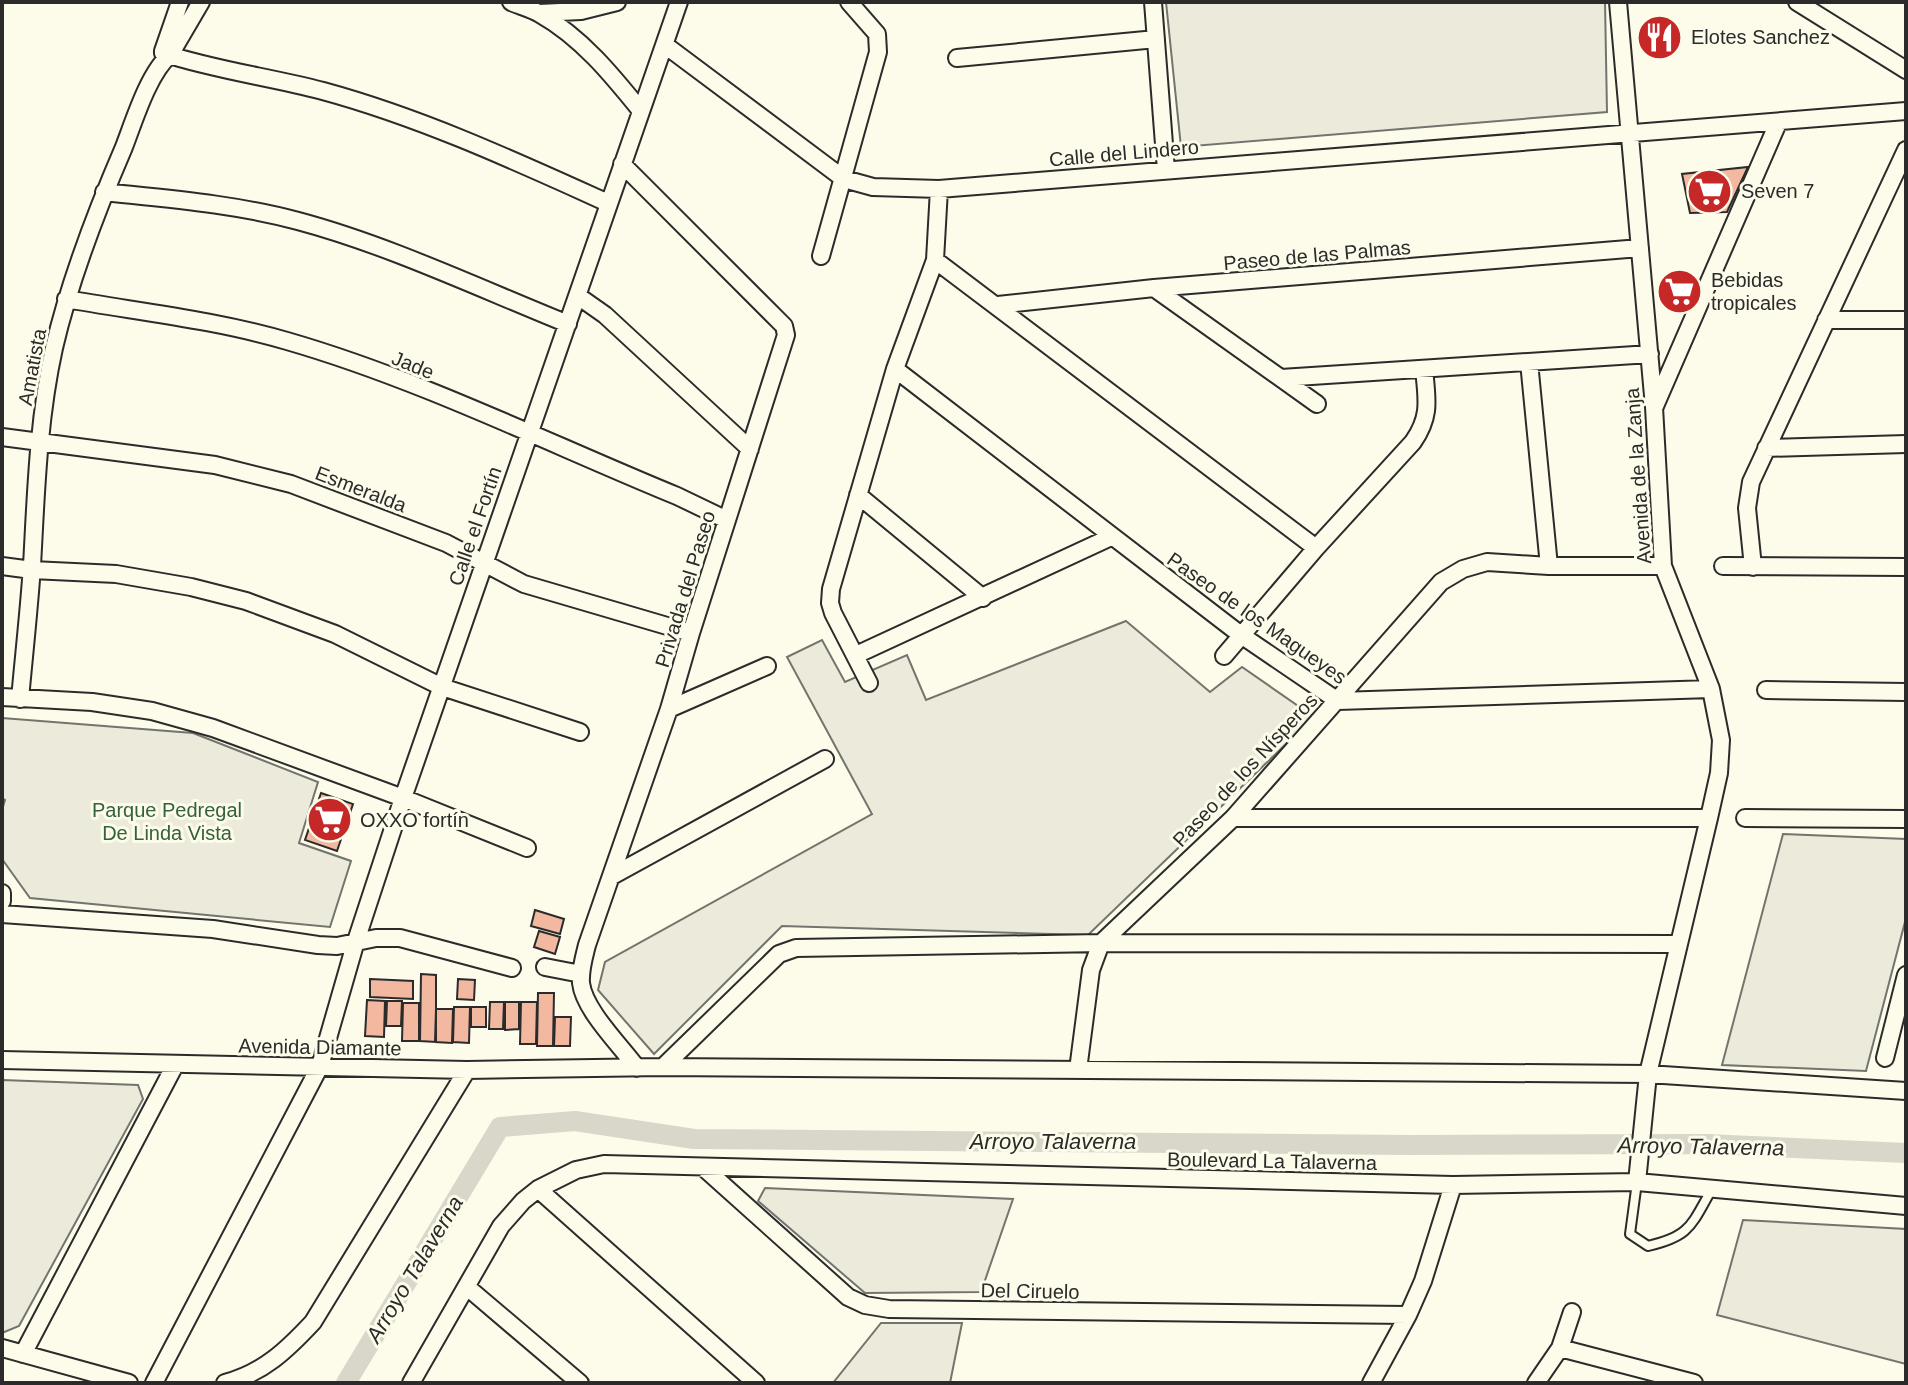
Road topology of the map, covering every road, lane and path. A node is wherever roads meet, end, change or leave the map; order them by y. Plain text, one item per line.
1 (180, 2) edge
2 (201, 2) edge
3 (617, 2) edge
4 (679, 2) edge
5 (849, 2) edge
6 (1153, 2) edge
7 (1618, 2) edge
8 (1797, 2) edge
9 (525, 6) edge
10 (1156, 39) junction
11 (665, 45) junction
12 (165, 56) junction
13 (957, 58) dead end
14 (1906, 70) edge
15 (641, 111) junction
16 (1906, 111) edge
17 (1778, 123) junction
18 (1631, 134) junction
19 (1906, 150) edge
20 (622, 164) junction
21 (1166, 170) junction
22 (844, 179) junction
23 (939, 189) junction
24 (1889, 191) junction
25 (104, 192) junction
26 (1906, 192) edge
27 (608, 203) junction
28 (1640, 248) junction
29 (821, 256) dead end
30 (935, 260) junction
31 (1154, 288) junction
32 (578, 296) junction
33 (66, 299) junction
34 (998, 305) junction
35 (1826, 320) junction
36 (1906, 320) edge
37 (568, 324) junction
38 (1650, 354) junction
39 (1529, 362) junction
40 (895, 369) junction
41 (1424, 369) junction
42 (1281, 378) junction
43 (1317, 404) dead end
44 (1654, 407) junction
45 (527, 433) junction
46 (2, 437) edge
47 (39, 442) junction
48 (1906, 444) edge
49 (1766, 448) junction
50 (750, 449) junction
51 (858, 495) junction
52 (727, 520) junction
53 (1111, 537) junction
54 (1316, 548) junction
55 (483, 563) junction
56 (2, 566) edge
57 (1549, 566) junction
58 (1663, 566) junction
59 (1723, 566) dead end
60 (1753, 567) junction
61 (1906, 567) edge
62 (32, 570) junction
63 (983, 598) junction
64 (691, 633) junction
65 (1241, 635) junction
66 (856, 655) junction
67 (1224, 656) dead end
68 (767, 666) dead end
69 (869, 683) dead end
70 (442, 687) junction
71 (1711, 689) junction
72 (1766, 690) dead end
73 (1906, 692) edge
74 (2, 697) edge
75 (20, 699) junction
76 (1338, 701) junction
77 (669, 709) junction
78 (580, 732) dead end
79 (825, 759) dead end
80 (403, 798) junction
81 (1233, 818) junction
82 (1709, 818) junction
83 (1745, 818) dead end
84 (1906, 819) edge
85 (527, 848) dead end
86 (612, 876) junction
87 (2, 893) edge
88 (2, 901) edge
89 (2, 914) edge
90 (356, 941) junction
91 (1101, 943) junction
92 (1677, 944) junction
93 (545, 967) dead end
94 (512, 968) dead end
95 (581, 974) junction
96 (1906, 975) edge
97 (1885, 1058) dead end
98 (2, 1060) edge
99 (175, 1065) junction
100 (320, 1066) junction
101 (663, 1067) junction
102 (637, 1068) junction
103 (467, 1070) junction
104 (1078, 1070) junction
105 (1648, 1074) junction
106 (1906, 1091) edge
107 (703, 1167) junction
108 (1637, 1182) junction
109 (1453, 1185) junction
110 (538, 1189) junction
111 (1713, 1189) junction
112 (1906, 1206) edge
113 (467, 1287) junction
114 (1572, 1312) dead end
115 (1408, 1315) junction
116 (2, 1348) edge
117 (1560, 1348) junction
118 (23, 1354) junction
119 (129, 1383) edge
120 (154, 1383) edge
121 (225, 1383) edge
122 (411, 1383) edge
123 (580, 1383) edge
124 (756, 1383) edge
125 (1371, 1383) edge
126 (1536, 1383) edge
127 (1694, 1383) edge

1 - 12 street, Amatista
2 - 12 street, Amatista
3 - 9 street
4 - 11 street, Calle el Fortín
5 - 22 street
6 - 10 street
7 - 18 street, Avenida de la Zanja
8 - 14 street
9 - 15 street
10 - 13 street
10 - 21 street
11 - 15 street, Calle el Fortín
11 - 22 street, Calle del Lindero
12 - 25 street, Amatista
12 - 27 street
15 - 20 street, Calle el Fortín
16 - 17 street, Calle del Lindero
17 - 18 street, Calle del Lindero
17 - 44 street
18 - 21 street, Calle del Lindero
18 - 28 street, Avenida de la Zanja
19 - 24 street
20 - 27 street, Calle el Fortín
20 - 50 street, Privada del Paseo
21 - 23 street, Calle del Lindero
22 - 23 street, Calle del Lindero
22 - 29 street
23 - 30 street
24 - 26 street
24 - 35 street
25 - 33 street, Amatista
25 - 37 street
27 - 32 street, Calle el Fortín
28 - 31 street, Paseo de las Palmas
28 - 38 street, Avenida de la Zanja
30 - 34 street
30 - 40 street
31 - 34 street, Paseo de las Palmas
31 - 42 street
32 - 37 street, Calle el Fortín
32 - 50 street
33 - 45 street, Jade
33 - 47 street, Amatista
34 - 54 street
35 - 36 street
35 - 49 street
37 - 45 street, Calle el Fortín
38 - 39 street
38 - 44 street, Avenida de la Zanja
39 - 41 street
39 - 57 street
40 - 51 street
40 - 53 street, Paseo de los Magueyes
41 - 42 street
41 - 54 street
42 - 43 street
44 - 58 street, Avenida de la Zanja
45 - 52 street, Jade
45 - 55 street, Calle el Fortín
46 - 47 street, Esmeralda
47 - 55 street, Esmeralda
47 - 62 street, Amatista
48 - 49 street
49 - 60 street
50 - 52 street, Privada del Paseo
51 - 63 street
51 - 66 street
52 - 64 street, Privada del Paseo
53 - 63 street
53 - 65 street, Paseo de los Magueyes
54 - 65 street
55 - 64 street, Esmeralda
55 - 70 street, Calle el Fortín
56 - 62 street
57 - 58 street, Paseo de los Nísperos
57 - 76 street, Paseo de los Nísperos
58 - 71 street, Avenida de la Zanja
59 - 60 street
60 - 61 street
62 - 70 street
62 - 75 street, Amatista
63 - 66 street
64 - 77 street, Privada del Paseo
65 - 67 street
65 - 76 street, Paseo de los Magueyes
66 - 69 street
68 - 77 street
70 - 78 street
70 - 80 street, Calle el Fortín
71 - 76 street, Paseo de los Magueyes
71 - 82 street, Avenida de la Zanja
72 - 73 street
74 - 75 street
75 - 80 street
76 - 81 street, Paseo de los Nísperos
77 - 86 street, Privada del Paseo
79 - 86 street
80 - 85 street
80 - 90 street, Calle el Fortín
81 - 82 street
81 - 91 street, Paseo de los Nísperos
82 - 92 street, Avenida de la Zanja
83 - 84 street
86 - 95 street, Privada del Paseo
87 - 88 street
89 - 90 street
90 - 94 street
90 - 100 street, Calle el Fortín
91 - 92 street
91 - 101 street
91 - 104 street, Paseo de los Nísperos
92 - 105 street, Avenida de la Zanja
93 - 95 street
95 - 102 street
96 - 97 street
98 - 99 street, Avenida Diamante
99 - 100 street, Avenida Diamante
99 - 118 street
100 - 103 street, Avenida Diamante
100 - 120 street, Calle el Fortín
101 - 102 street
101 - 104 street
102 - 103 street, Avenida Diamante
103 - 121 street
104 - 105 street
105 - 106 street
105 - 108 street, Avenida de la Zanja
107 - 109 street, Boulevard La Talaverna
107 - 110 street, Boulevard La Talaverna
107 - 115 street, Del Ciruelo
108 - 109 street, Boulevard La Talaverna
108 - 111 street, Boulevard La Talaverna
108 - 111 lane
109 - 115 street
110 - 113 street, Boulevard La Talaverna
110 - 124 street
111 - 112 street, Boulevard La Talaverna
113 - 122 street, Boulevard La Talaverna
113 - 123 street
114 - 117 street
115 - 125 street
116 - 118 street
117 - 126 street
117 - 127 street
118 - 119 street

